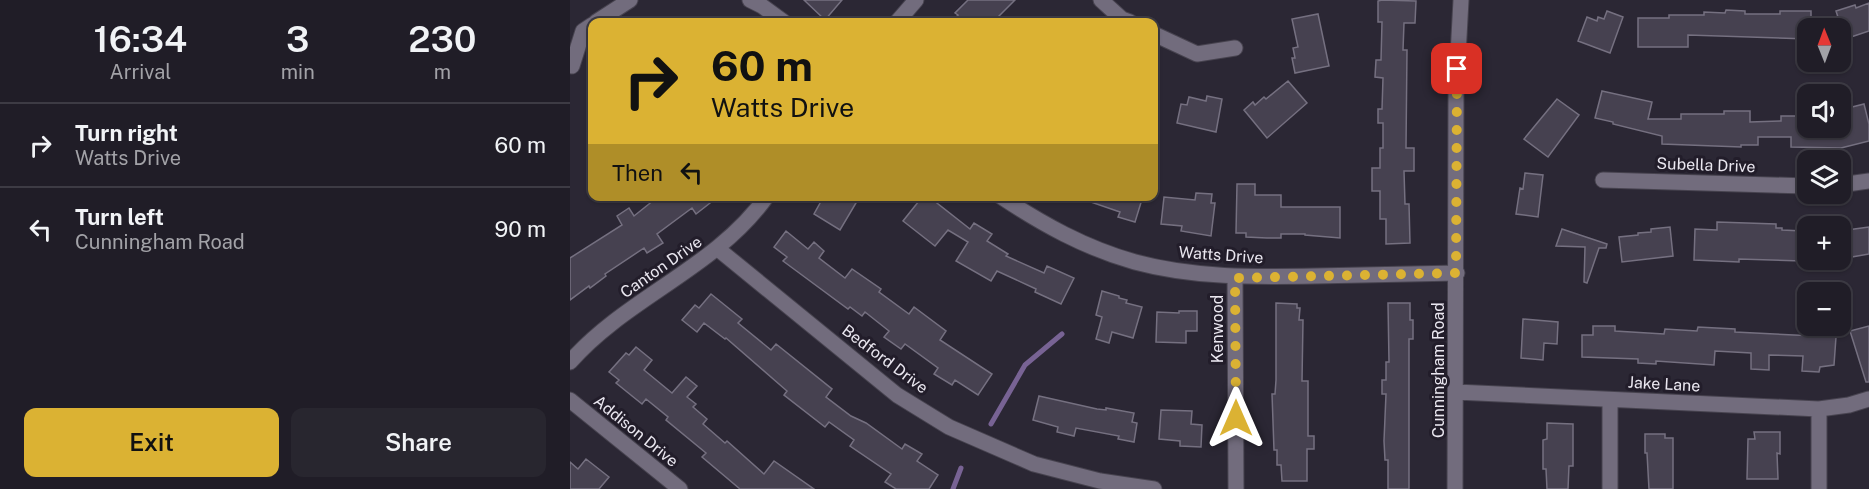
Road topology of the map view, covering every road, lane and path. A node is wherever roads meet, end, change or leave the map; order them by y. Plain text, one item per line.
1 (630, 0) edge
2 (750, 0) edge
3 (916, 0) edge
4 (1101, 0) edge
5 (1461, 0) edge
6 (603, 18) edge
7 (778, 18) edge
8 (900, 18) edge
9 (1121, 18) edge
10 (588, 28) edge
11 (1158, 36) edge
12 (1235, 48) dead end
13 (572, 66) dead end
14 (1603, 180) dead end
15 (1869, 181) edge
16 (1851, 183) edge
17 (1797, 186) edge
18 (763, 201) edge
19 (1008, 201) edge
20 (718, 249) junction
21 (1456, 273) junction
22 (1235, 278) junction
23 (570, 362) edge
24 (1456, 392) junction
25 (1869, 399) edge
26 (570, 400) edge
27 (1610, 400) junction
28 (1819, 410) junction
29 (680, 489) edge
30 (1154, 489) edge
31 (1236, 489) edge
32 (1455, 489) edge
33 (1610, 489) edge
34 (1819, 489) edge

1 - 6 street
2 - 7 street
3 - 8 street
4 - 9 street
5 - 21 street, Cunningham Road
10 - 13 street
11 - 12 street
14 - 17 street, Subella Drive
15 - 16 street
18 - 20 street, Canton Drive
19 - 22 street, Watts Drive
20 - 23 street, Canton Drive
20 - 30 street, Bedford Drive
21 - 22 street, Watts Drive
21 - 24 street, Cunningham Road
22 - 31 street, Kenwood
24 - 27 street, Jake Lane
24 - 32 street, Cunningham Road
25 - 28 street, Jake Lane
26 - 29 street, Addison Drive
27 - 28 street, Jake Lane
27 - 33 street
28 - 34 street

